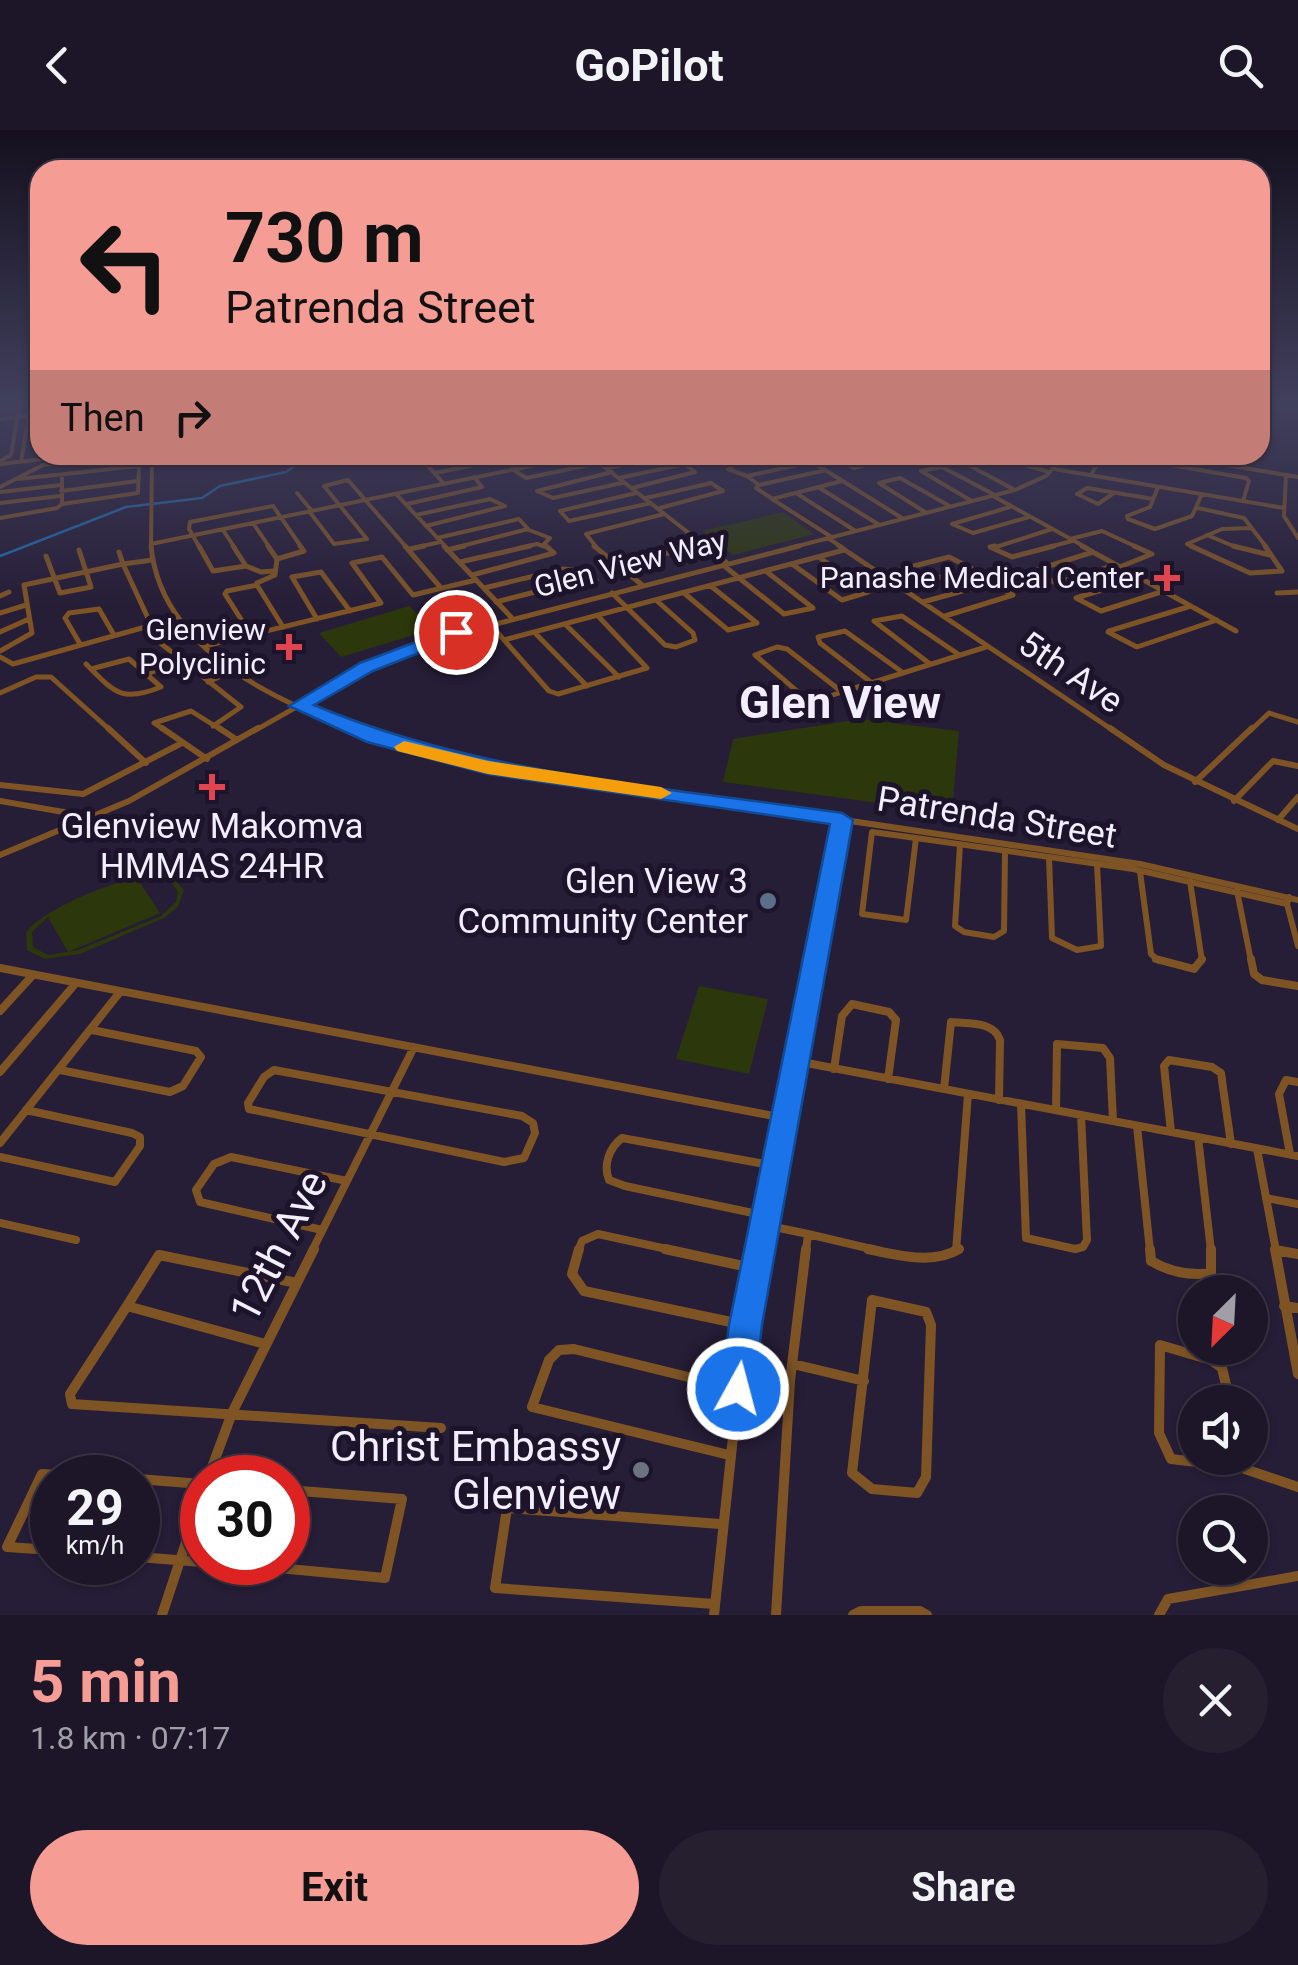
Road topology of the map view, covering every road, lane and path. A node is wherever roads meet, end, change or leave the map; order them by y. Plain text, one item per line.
1 (31, 471) edge
2 (88, 471) edge
3 (139, 471) edge
4 (152, 471) edge
5 (439, 471) edge
6 (505, 471) edge
7 (514, 471) edge
8 (550, 471) edge
9 (605, 471) edge
10 (611, 471) edge
11 (656, 471) edge
12 (694, 471) edge
13 (734, 471) edge
14 (769, 471) edge
15 (820, 471) edge
16 (828, 471) edge
17 (922, 471) edge
18 (950, 471) edge
19 (980, 471) edge
20 (1050, 471) edge
21 (1062, 471) edge
22 (1094, 471) edge
23 (1207, 471) edge
24 (1264, 471) edge
25 (435, 472) joint
26 (62, 474) junction
27 (1092, 475) junction
28 (1286, 475) junction
29 (747, 476) junction
30 (474, 477) junction
31 (1298, 477) edge
32 (17, 479) junction
33 (621, 480) junction
34 (843, 480) junction
35 (138, 481) junction
36 (444, 484) junction
37 (760, 485) junction
38 (1286, 485) junction
39 (817, 486) junction
40 (1298, 486) edge
41 (1158, 487) junction
42 (631, 488) junction
43 (0, 490) edge
44 (60, 490) junction
45 (1015, 490) junction
46 (794, 492) junction
47 (298, 493) dead end
48 (637, 493) junction
49 (1114, 493) junction
50 (396, 494) junction
51 (1202, 494) junction
52 (993, 495) junction
53 (645, 498) junction
54 (772, 498) junction
55 (1153, 499) junction
56 (368, 500) junction
57 (971, 501) junction
58 (1243, 501) junction
59 (651, 503) junction
60 (0, 504) edge
61 (62, 504) junction
62 (406, 504) junction
63 (339, 505) junction
64 (949, 506) junction
65 (1012, 507) junction
66 (1198, 508) junction
67 (1284, 508) junction
68 (658, 509) junction
69 (311, 511) junction
70 (926, 512) junction
71 (664, 514) junction
72 (416, 515) junction
73 (1030, 516) junction
74 (282, 517) junction
75 (0, 518) edge
76 (903, 518) junction
77 (253, 524) junction
78 (878, 524) junction
79 (426, 526) junction
80 (1251, 528) junction
81 (1052, 529) junction
82 (223, 530) junction
83 (529, 530) junction
84 (854, 530) junction
85 (1206, 534) junction
86 (192, 535) junction
87 (828, 537) junction
88 (1298, 538) edge
89 (438, 540) junction
90 (1072, 540) junction
91 (150, 544) junction
92 (544, 544) junction
93 (702, 544) junction
94 (410, 549) junction
95 (80, 550) dead end
96 (447, 550) junction
97 (845, 550) junction
98 (119, 552) dead end
99 (1094, 552) junction
100 (1272, 554) junction
101 (46, 556) dead end
102 (819, 557) junction
103 (277, 559) junction
104 (152, 560) junction
105 (460, 562) junction
106 (724, 563) junction
107 (123, 564) junction
108 (792, 564) junction
109 (618, 565) junction
110 (246, 566) junction
111 (1119, 566) junction
112 (89, 571) junction
113 (273, 571) junction
114 (766, 571) junction
115 (882, 574) junction
116 (56, 578) junction
117 (474, 578) junction
118 (739, 578) junction
119 (1140, 578) junction
120 (582, 580) junction
121 (596, 580) dead end
122 (257, 585) junction
123 (642, 585) junction
124 (711, 586) junction
125 (441, 588) junction
126 (484, 588) junction
127 (902, 588) junction
128 (1165, 591) junction
129 (9, 592) dead end
130 (1298, 592) edge
131 (612, 593) junction
132 (684, 593) junction
133 (1277, 593) dead end
134 (0, 596) edge
135 (656, 600) junction
136 (496, 602) junction
137 (923, 602) junction
138 (26, 606) junction
139 (1192, 606) junction
140 (625, 608) junction
141 (350, 611) junction
142 (0, 613) edge
143 (598, 616) junction
144 (944, 616) junction
145 (512, 618) junction
146 (317, 619) junction
147 (29, 620) junction
148 (1216, 620) junction
149 (490, 624) junction
150 (565, 624) junction
151 (149, 626) junction
152 (283, 627) junction
153 (186, 628) junction
154 (0, 632) edge
155 (534, 632) junction
156 (1236, 632) dead end
157 (251, 634) junction
158 (114, 635) junction
159 (158, 636) junction
160 (504, 640) junction
161 (80, 644) junction
162 (205, 646) junction
163 (988, 646) junction
164 (0, 654) edge
165 (959, 655) junction
166 (180, 662) junction
167 (930, 664) junction
168 (234, 670) junction
169 (903, 673) junction
170 (146, 674) junction
171 (619, 677) junction
172 (208, 682) junction
173 (872, 683) junction
174 (587, 686) junction
175 (842, 692) junction
176 (0, 693) edge
177 (299, 706) junction
178 (1298, 722) edge
179 (213, 726) junction
180 (238, 740) junction
181 (180, 744) junction
182 (207, 759) junction
183 (146, 762) junction
184 (1298, 766) edge
185 (1195, 782) junction
186 (0, 785) edge
187 (1298, 798) edge
188 (0, 800) edge
189 (1234, 801) junction
190 (96, 817) junction
191 (842, 820) junction
192 (1278, 820) junction
193 (1298, 829) edge
194 (916, 838) junction
195 (960, 844) junction
196 (1005, 851) junction
197 (0, 855) edge
198 (1049, 858) junction
199 (1097, 864) junction
200 (1140, 872) junction
201 (1190, 881) junction
202 (1237, 891) junction
203 (1292, 900) edge
204 (1298, 946) edge
205 (0, 968) edge
206 (33, 975) junction
207 (76, 983) junction
208 (1298, 986) edge
209 (120, 992) junction
210 (0, 1012) edge
211 (92, 1030) junction
212 (414, 1048) junction
213 (796, 1061) junction
214 (834, 1068) junction
215 (60, 1070) junction
216 (0, 1072) edge
217 (888, 1079) junction
218 (1298, 1082) edge
219 (394, 1090) junction
220 (944, 1090) junction
221 (968, 1094) junction
222 (999, 1100) junction
223 (1022, 1104) junction
224 (26, 1110) junction
225 (1056, 1110) junction
226 (1080, 1115) junction
227 (784, 1118) junction
228 (1113, 1121) junction
229 (1137, 1126) junction
230 (1171, 1132) junction
231 (370, 1134) junction
232 (1198, 1137) junction
233 (0, 1142) edge
234 (1231, 1144) junction
235 (1257, 1148) junction
236 (1294, 1155) edge
237 (0, 1157) edge
238 (776, 1166) junction
239 (348, 1180) junction
240 (1266, 1198) junction
241 (1298, 1204) edge
242 (766, 1220) junction
243 (0, 1223) edge
244 (322, 1230) junction
245 (808, 1234) junction
246 (76, 1240) dead end
247 (1274, 1250) junction
248 (1298, 1254) edge
249 (757, 1269) junction
250 (297, 1283) junction
251 (127, 1306) junction
252 (1284, 1306) junction
253 (1298, 1308) edge
254 (745, 1325) junction
255 (265, 1344) junction
256 (1297, 1362) edge
257 (793, 1364) junction
258 (1298, 1374) edge
259 (864, 1381) junction
260 (1226, 1385) edge
261 (738, 1389) junction
262 (232, 1412) junction
263 (441, 1428) dead end
264 (216, 1455) edge
265 (729, 1455) junction
266 (1178, 1459) edge
267 (1268, 1474) edge
268 (1298, 1487) edge
269 (310, 1492) edge
270 (30, 1499) edge
271 (720, 1524) junction
272 (30, 1549) edge
273 (180, 1563) edge
274 (310, 1571) edge
275 (1298, 1576) edge
276 (714, 1610) edge
277 (162, 1615) edge
278 (776, 1615) edge
279 (852, 1615) edge
280 (927, 1615) edge
281 (1159, 1615) edge

1 - 32 street
2 - 26 street
3 - 35 street
4 - 91 street, Patrenda Street
5 - 25 street
6 - 30 street
7 - 8 street
9 - 33 street
10 - 33 street
11 - 33 street
12 - 42 street
13 - 29 street, 5th Ave
14 - 29 street
15 - 37 street
16 - 34 street
17 - 57 street
18 - 52 street
19 - 45 street
20 - 45 street, Glen View Way
21 - 27 street
22 - 27 street
23 - 58 street
24 - 28 street
25 - 36 street
26 - 32 street
26 - 44 street
27 - 41 street
28 - 31 street
28 - 38 street
29 - 37 street, 5th Ave
30 - 36 street
30 - 62 street
32 - 43 street
33 - 42 street
34 - 39 street
34 - 76 street
35 - 44 street
35 - 61 street
36 - 50 street
37 - 54 street, 5th Ave
38 - 40 street
38 - 67 street
39 - 46 street
39 - 78 street
41 - 51 street
41 - 55 street
42 - 48 street
43 - 44 street
44 - 60 street
44 - 61 street
45 - 52 street, Glen View Way
46 - 54 street
46 - 84 street
47 - 69 street
48 - 53 street
48 - 59 street
49 - 49 street
49 - 55 street
50 - 56 street
50 - 62 street
51 - 58 street
51 - 66 street
52 - 57 street, Glen View Way
52 - 65 street
53 - 59 street
53 - 68 street
54 - 87 street, 5th Ave
55 - 66 street
56 - 63 street
56 - 63 street
56 - 94 street
57 - 64 street, Glen View Way
58 - 67 street
59 - 68 street
61 - 75 street
62 - 72 street
63 - 69 street
63 - 69 street
64 - 70 street, Glen View Way
64 - 70 street
65 - 73 street
65 - 73 street
66 - 80 street
67 - 88 street
68 - 71 street
69 - 74 street
70 - 76 street, Glen View Way
71 - 93 street
71 - 109 street
72 - 79 street
72 - 79 street
73 - 81 street
74 - 77 street
74 - 86 street
74 - 103 street
76 - 78 street, Glen View Way
77 - 82 street
77 - 103 street
78 - 84 street, Glen View Way
79 - 89 street
80 - 85 street
80 - 100 street
81 - 90 street
81 - 90 street
82 - 86 street
82 - 110 street
83 - 89 street
83 - 92 street
83 - 96 street
84 - 87 street, Glen View Way
85 - 100 street
85 - 100 street
86 - 91 street
86 - 110 street
87 - 97 street, 5th Ave
87 - 106 street, Glen View Way
89 - 94 street
89 - 96 street
90 - 99 street
90 - 111 street
91 - 104 street, Patrenda Street
92 - 105 street
92 - 117 street
93 - 106 street
93 - 109 street
94 - 125 street
95 - 112 street
96 - 105 street
97 - 102 street
97 - 115 street, 5th Ave
98 - 107 street
99 - 111 street
99 - 111 street
101 - 116 street
102 - 108 street
102 - 108 street
103 - 113 street
104 - 107 street
104 - 153 street, Patrenda Street
105 - 117 street
106 - 118 street
106 - 123 street, Glen View Way
107 - 112 street
107 - 151 street
108 - 114 street
109 - 123 street
110 - 113 street
111 - 119 street
112 - 116 street
112 - 116 street
113 - 122 street
114 - 118 street
114 - 118 street
115 - 127 street, 5th Ave
115 - 127 street
116 - 138 street
117 - 125 street
117 - 126 street
118 - 124 street
119 - 128 street
119 - 128 street
120 - 121 street
120 - 126 street
120 - 136 street
122 - 152 street
122 - 157 street
123 - 131 street, Glen View Way
124 - 132 street
124 - 132 street
125 - 141 street
126 - 136 street
127 - 137 street, 5th Ave
128 - 139 street
129 - 134 street
130 - 133 street
131 - 140 street
131 - 145 street, Glen View Way
132 - 135 street
135 - 140 street
135 - 140 street
136 - 145 street
137 - 144 street, 5th Ave
137 - 144 street
138 - 142 street
138 - 147 street
139 - 148 street
139 - 148 street
140 - 143 street
141 - 146 street
141 - 146 street
143 - 150 street
143 - 171 street
144 - 163 street, 5th Ave
145 - 149 street, Glen View Way
146 - 152 street
147 - 154 street
147 - 164 street
148 - 156 street
149 - 160 street
149 - 177 street, Glen View Way
150 - 155 street
150 - 171 street
151 - 158 street
151 - 159 street
152 - 157 street
153 - 159 street
153 - 162 street, Patrenda Street
155 - 160 street
155 - 174 street
157 - 162 street
158 - 161 street
158 - 161 street
159 - 166 street
160 - 174 street
161 - 164 street
162 - 168 street, Patrenda Street
163 - 165 street
163 - 185 street, 5th Ave
165 - 167 street
165 - 167 street
166 - 170 street
166 - 172 street
167 - 169 street
168 - 172 street
168 - 177 street, Patrenda Street
169 - 173 street
169 - 173 street
170 - 170 street
171 - 174 street
172 - 179 street
173 - 175 street
175 - 175 street
176 - 183 street
177 - 180 street, Glen View Way
177 - 191 street, Patrenda Street
178 - 185 street
179 - 180 street
179 - 181 street
180 - 182 street, Glen View Way
181 - 182 street
181 - 183 street
182 - 190 street, Glen View Way
183 - 186 street
184 - 189 street
185 - 189 street, 5th Ave
187 - 192 street
188 - 190 street
189 - 192 street, 5th Ave
190 - 197 street, Glen View Way
191 - 203 street, Patrenda Street
191 - 213 street
192 - 193 street, 5th Ave
194 - 194 street
194 - 195 street
195 - 196 street
195 - 196 street
196 - 198 street
198 - 199 street
198 - 199 street
199 - 200 street
200 - 201 street
200 - 201 street
201 - 202 street
202 - 203 street
202 - 208 street
203 - 204 street
205 - 206 street
206 - 207 street
206 - 210 street
207 - 209 street
207 - 216 street
209 - 211 street
209 - 212 street
211 - 215 street
211 - 215 street
212 - 219 street, 12th Ave
212 - 227 street
213 - 214 street
213 - 227 street
214 - 217 street
214 - 217 street
215 - 224 street
217 - 220 street
218 - 236 street
219 - 231 street, 12th Ave
219 - 231 street
219 - 231 street
220 - 221 street
220 - 222 street
221 - 222 street
221 - 245 street
222 - 223 street
223 - 225 street
223 - 226 street
224 - 233 street
224 - 237 street
225 - 226 street
225 - 228 street
226 - 228 street
227 - 238 street
228 - 229 street
229 - 230 street
229 - 232 street
230 - 232 street
230 - 234 street
231 - 239 street, 12th Ave
232 - 234 street
234 - 235 street
235 - 236 street
235 - 240 street
238 - 242 street
238 - 242 street
239 - 244 street, 12th Ave
239 - 244 street
240 - 241 street
240 - 247 street
242 - 245 street
242 - 249 street
243 - 246 street
244 - 250 street, 12th Ave
245 - 257 street
247 - 248 street
247 - 252 street
249 - 254 street
249 - 254 street
250 - 251 street
250 - 255 street, 12th Ave
251 - 255 street
251 - 262 street
252 - 253 street
252 - 256 street
254 - 261 street
255 - 262 street, 12th Ave
256 - 258 street
257 - 259 street
257 - 278 street
259 - 259 street
260 - 266 street
261 - 265 street
261 - 265 street
262 - 263 street
262 - 264 street, 12th Ave
265 - 271 street
267 - 268 street
269 - 274 street
270 - 272 street
271 - 276 street
271 - 276 street
273 - 277 street
275 - 281 street
279 - 280 street

